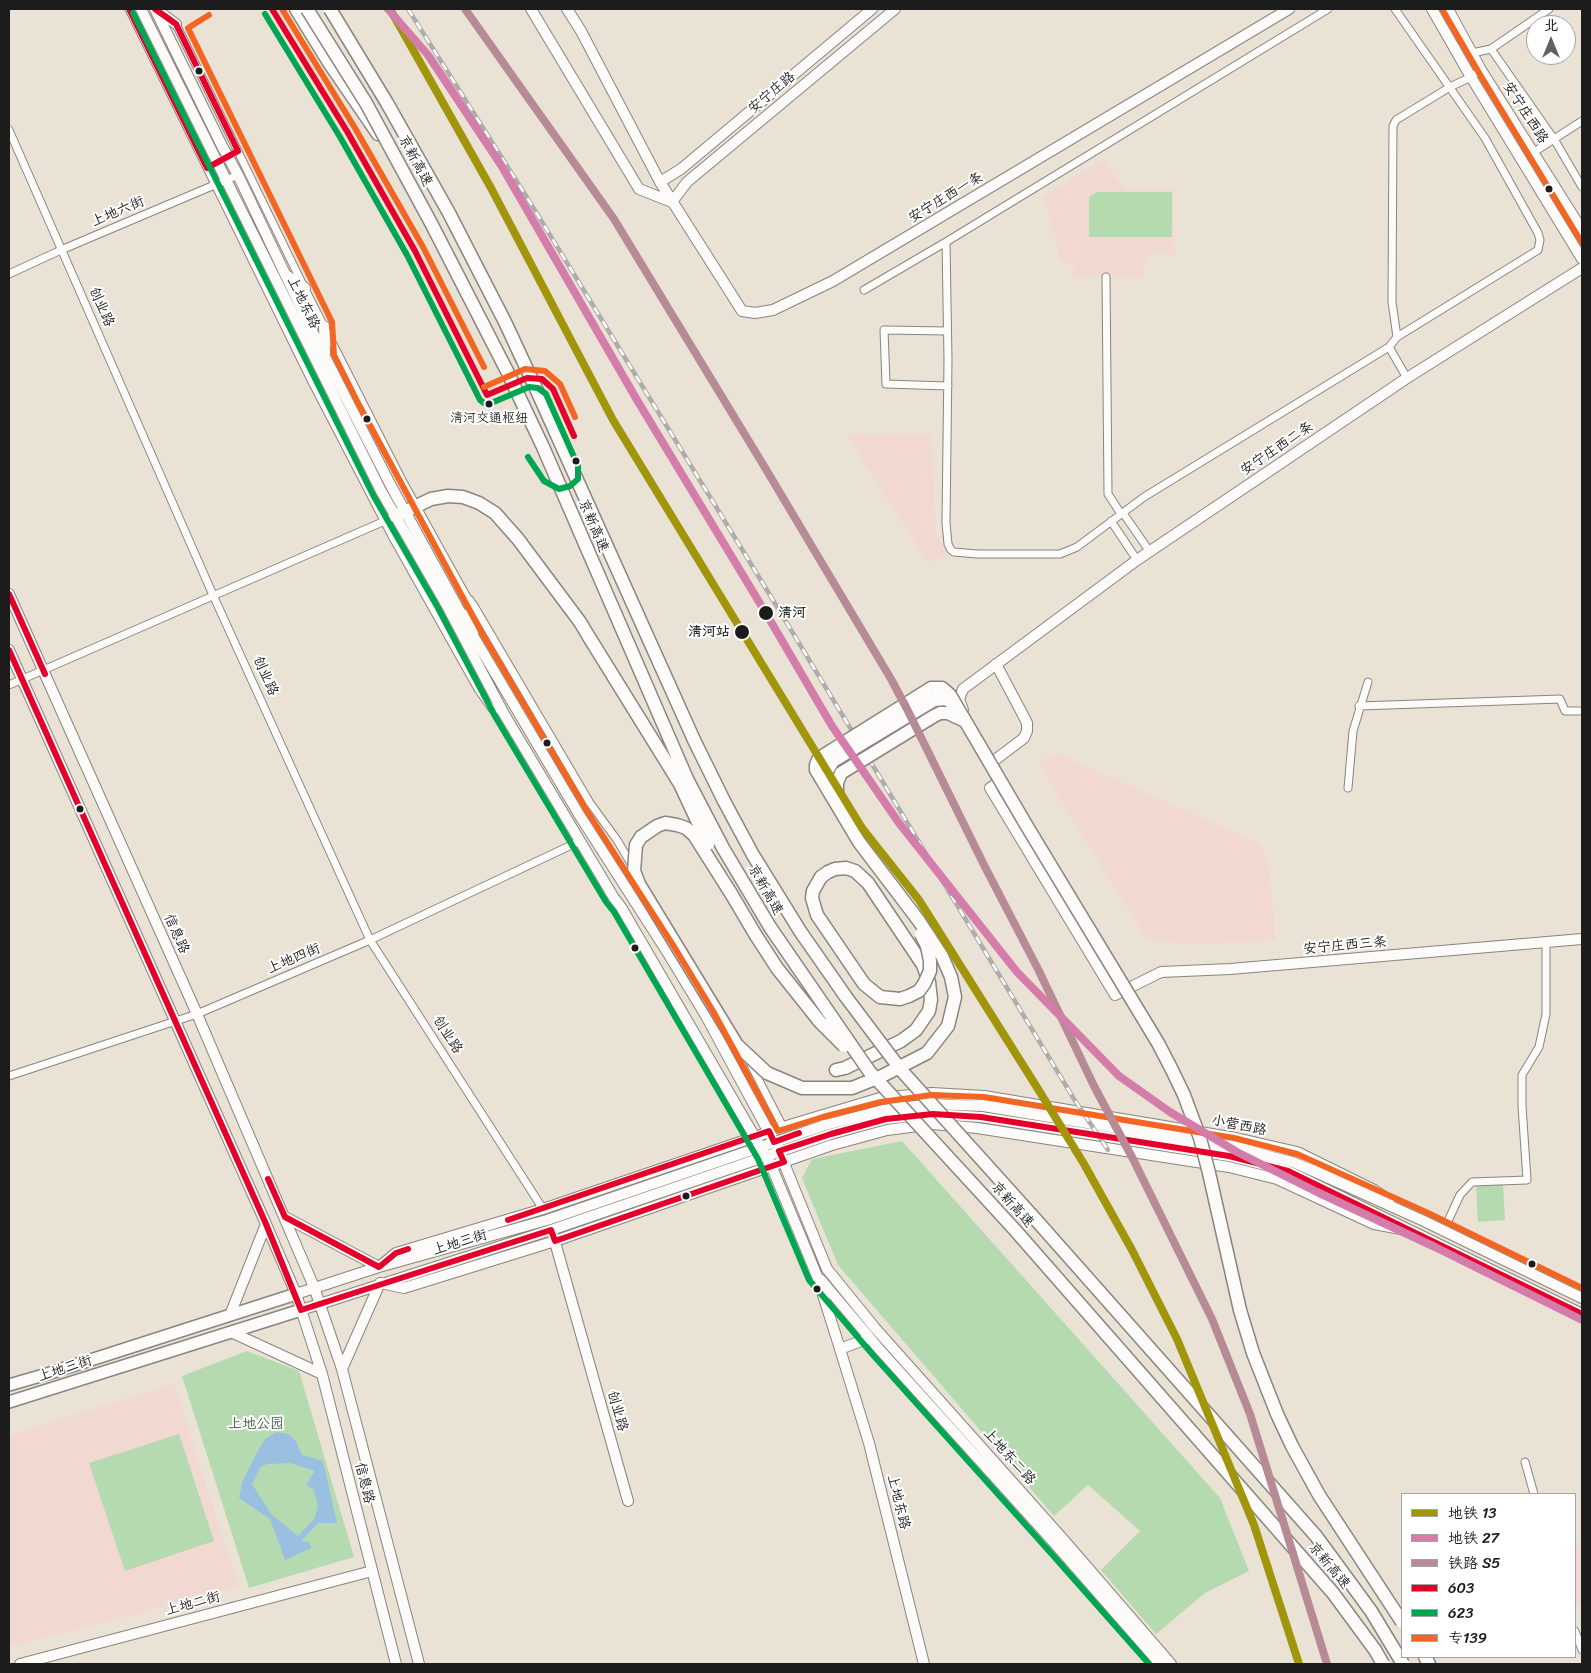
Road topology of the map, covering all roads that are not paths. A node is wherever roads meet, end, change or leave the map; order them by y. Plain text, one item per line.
1 (129, 9) edge
2 (141, 9) edge
3 (156, 9) edge
4 (296, 9) edge
5 (308, 9) edge
6 (330, 9) edge
7 (531, 9) edge
8 (567, 9) edge
9 (872, 9) edge
10 (895, 9) edge
11 (1289, 9) edge
12 (1328, 9) edge
13 (1395, 9) edge
14 (1432, 9) edge
15 (1448, 9) edge
16 (1549, 9) edge
17 (176, 24) joint
18 (1491, 49) junction
19 (1472, 54) junction
20 (1481, 70) junction
21 (1471, 77) junction
22 (1450, 87) junction
23 (1582, 121) edge
24 (9, 130) edge
25 (1554, 139) junction
26 (238, 151) junction
27 (1534, 152) junction
28 (228, 157) junction
29 (217, 162) junction
30 (399, 163) junction
31 (207, 168) junction
32 (238, 175) junction
33 (226, 180) junction
34 (660, 182) junction
35 (216, 185) junction
36 (1582, 187) edge
37 (672, 202) junction
38 (1582, 230) edge
39 (946, 242) junction
40 (61, 250) junction
41 (1582, 259) edge
42 (1582, 268) edge
43 (9, 274) edge
44 (285, 274) junction
45 (1106, 277) dead end
46 (305, 288) junction
47 (864, 290) dead end
48 (324, 326) junction
49 (947, 331) junction
50 (1397, 337) junction
51 (1389, 347) junction
52 (325, 357) junction
53 (1407, 378) junction
54 (948, 386) junction
55 (1122, 513) junction
56 (401, 514) junction
57 (1112, 521) junction
58 (1150, 552) junction
59 (1137, 560) junction
60 (9, 594) edge
61 (213, 595) junction
62 (469, 601) junction
63 (475, 639) junction
64 (9, 650) edge
65 (996, 664) junction
66 (43, 670) junction
67 (22, 679) junction
68 (1368, 682) dead end
69 (9, 685) edge
70 (1359, 706) junction
71 (1582, 711) edge
72 (965, 721) junction
73 (995, 760) junction
74 (1348, 788) dead end
75 (838, 806) junction
76 (580, 842) junction
77 (732, 895) junction
78 (900, 897) junction
79 (1582, 939) edge
80 (370, 940) junction
81 (1546, 942) junction
82 (197, 1014) junction
83 (175, 1022) junction
84 (836, 1070) dead end
85 (869, 1071) junction
86 (9, 1076) edge
87 (783, 1127) junction
88 (769, 1132) junction
89 (761, 1146) junction
90 (777, 1146) junction
91 (784, 1162) junction
92 (771, 1165) junction
93 (543, 1209) junction
94 (285, 1217) junction
95 (1424, 1221) junction
96 (1448, 1221) dead end
97 (266, 1224) junction
98 (549, 1225) junction
99 (1419, 1234) junction
100 (555, 1241) junction
101 (379, 1267) junction
102 (826, 1269) junction
103 (817, 1276) junction
104 (380, 1283) junction
105 (314, 1287) junction
106 (296, 1294) junction
107 (1582, 1298) edge
108 (320, 1303) junction
109 (301, 1310) junction
110 (1582, 1314) edge
111 (230, 1315) junction
112 (231, 1332) junction
113 (870, 1338) junction
114 (840, 1349) junction
115 (342, 1369) junction
116 (322, 1374) junction
117 (9, 1385) edge
118 (9, 1402) edge
119 (1525, 1462) dead end
120 (1534, 1493) edge
121 (628, 1501) dead end
122 (372, 1571) junction
123 (1401, 1620) edge
124 (1576, 1634) edge
125 (1582, 1650) edge
126 (20, 1664) edge
127 (396, 1664) edge
128 (419, 1664) edge
129 (924, 1664) edge
130 (1160, 1664) edge
131 (1171, 1664) edge
132 (1383, 1664) edge
133 (1403, 1664) edge

1 - 31 street
2 - 29 main road, 上地东路
3 - 17 main road
3 - 28 main road, 上地东路
4 - 30 highway, bridge
5 - 30 highway, 京新高速, bridge
6 - 133 highway, 京新高速, bridge
7 - 37 main road
8 - 34 main road, 安宁庄西一条
9 - 34 main road, 安宁庄路
10 - 37 main road, 安宁庄路
11 - 37 main road, 安宁庄西一条
12 - 39 street
13 - 22 street
14 - 21 main road
15 - 19 main road, 安宁庄西路
16 - 18 street
17 - 26 street
18 - 19 street
18 - 25 street
19 - 20 main road, 安宁庄西路
20 - 21 street
20 - 27 main road, 安宁庄西路
21 - 22 street
21 - 41 main road
22 - 50 street
22 - 50 street
23 - 25 street
24 - 40 street, 创业路
25 - 27 street
25 - 36 street
26 - 28 street
26 - 46 street
27 - 38 main road, 安宁庄西路
28 - 29 street
28 - 32 main road, 上地东路
29 - 31 street
29 - 33 main road, 上地东路
30 - 85 highway, 京新高速, bridge
31 - 35 street
32 - 33 street, 上地六街
32 - 44 main road, 上地东路
33 - 35 street, 上地六街
33 - 56 main road, 上地东路
34 - 37 main road, 安宁庄西一条
35 - 40 street, 上地六街
35 - 56 street
39 - 47 street
39 - 49 street
40 - 43 street, 上地六街
40 - 61 street, 创业路
42 - 53 main road, 安宁庄西二条
44 - 46 main road
44 - 52 main road, 上地东路
45 - 55 street
46 - 48 street
48 - 52 main road
48 - 56 street
49 - 54 street
49 - 54 street
50 - 51 street
51 - 53 street
51 - 55 street
52 - 56 main road, 上地东路
53 - 58 main road, 安宁庄西二条
54 - 57 street
55 - 57 street
55 - 58 street
56 - 61 street
56 - 62 street
56 - 63 main road, 上地东路
56 - 76 main road, 上地东路
56 - 77 highway, bridge
57 - 59 street
58 - 59 main road, 安宁庄西二条
59 - 65 main road, 安宁庄西二条
60 - 66 main road, 信息路
61 - 66 street
61 - 80 street, 创业路
62 - 63 main road
62 - 87 street
63 - 88 main road, 上地东路
64 - 67 main road
65 - 73 main road
65 - 73 main road, 安宁庄西二条
66 - 67 street
66 - 82 main road, 信息路
67 - 69 street
67 - 83 main road
68 - 70 street
70 - 71 street
70 - 74 street
72 - 75 highway, bridge
72 - 75 highway, bridge
72 - 123 highway, bridge
73 - 81 main road, 安宁庄西三条
75 - 78 highway, bridge
76 - 80 street, 上地四街
76 - 89 main road, 上地东路
77 - 78 highway, bridge
77 - 85 highway, bridge
78 - 84 highway, bridge
79 - 81 main road, 安宁庄西三条
80 - 82 street, 上地四街
80 - 93 street, 创业路
81 - 96 street
82 - 83 street, 上地四街
82 - 94 main road, 信息路
83 - 86 street, 上地四街
83 - 97 main road
85 - 132 highway, 京新高速, bridge
87 - 88 main road, 小营西路
87 - 95 main road, 小营西路
88 - 89 main road, 小营西路
88 - 90 main road, 上地东路
89 - 90 main road, 小营西路
89 - 92 main road
89 - 93 main road, 上地三街
89 - 98 main road, 上地三街
90 - 91 main road
90 - 95 main road, 小营西路
90 - 99 main road, 小营西路
91 - 92 main road, 小营西路
91 - 99 main road, 小营西路
91 - 102 main road
92 - 100 main road, 上地三街
92 - 103 main road
93 - 98 main road, 创业路
93 - 101 main road, 上地三街
94 - 101 main road
94 - 105 main road, 信息路
95 - 107 main road, 小营西路
97 - 106 main road, 信息路
97 - 111 main road
98 - 100 main road, 创业路
98 - 101 main road, 上地三街
98 - 104 main road, 上地三街
99 - 110 main road, 小营西路
100 - 104 main road, 上地三街
100 - 121 main road, 创业路
101 - 105 main road, 上地三街
102 - 103 main road
102 - 131 main road, 上地东二路
103 - 113 main road, 上地东二路
103 - 114 main road, 上地东路
104 - 108 main road
104 - 115 main road
105 - 106 main road, 上地三街
105 - 108 main road, 信息路
106 - 109 main road, 信息路
106 - 111 main road, 上地三街
108 - 109 main road
108 - 115 main road, 信息路
109 - 112 main road, 上地三街
109 - 116 main road, 信息路
111 - 117 main road, 上地三街
112 - 116 main road
112 - 118 main road, 上地三街
113 - 114 main road
113 - 130 main road, 上地东二路
114 - 129 main road, 上地东路
115 - 128 main road, 信息路
116 - 122 main road, 信息路
119 - 120 street
122 - 126 main road, 上地二街
122 - 127 main road, 信息路
124 - 125 street

